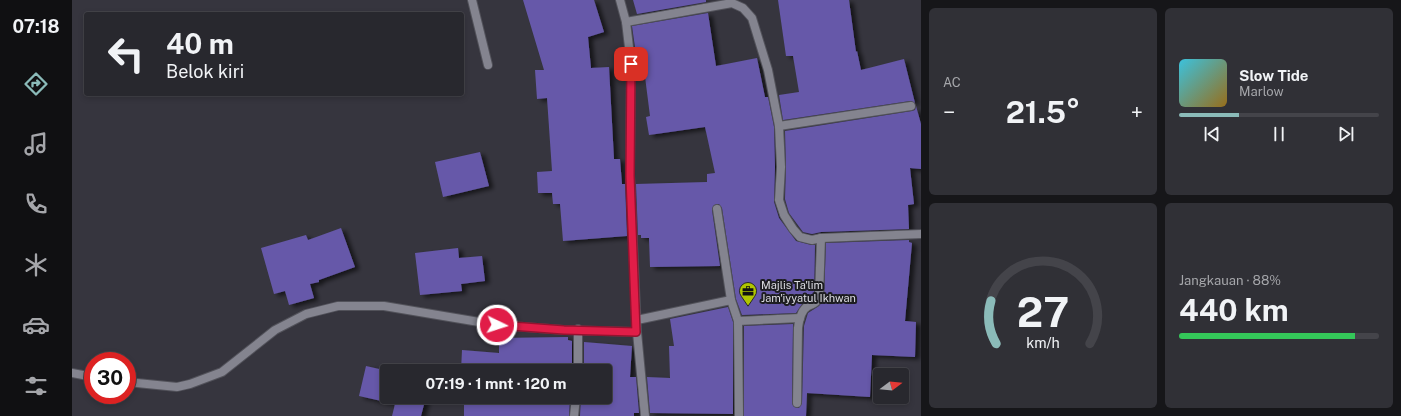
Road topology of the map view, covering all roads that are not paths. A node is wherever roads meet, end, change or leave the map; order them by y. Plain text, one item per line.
1 (472, 0) edge
2 (620, 0) edge
3 (626, 22) junction
4 (488, 66) dead end
5 (911, 106) dead end
6 (779, 126) junction
7 (717, 209) dead end
8 (921, 234) edge
9 (821, 238) junction
10 (731, 300) junction
11 (800, 318) junction
12 (637, 320) junction
13 (738, 321) junction
14 (578, 330) junction
15 (636, 332) junction
16 (578, 364) edge
17 (72, 373) edge
18 (84, 375) edge
19 (136, 383) edge
20 (575, 404) edge
21 (798, 404) dead end
22 (574, 416) edge
23 (645, 416) edge
24 (739, 416) edge

1 - 4 street
2 - 3 street
3 - 6 street
3 - 12 street
5 - 6 street
6 - 9 street
7 - 10 street
8 - 9 street
9 - 11 street
10 - 12 street
10 - 13 street
11 - 13 street
11 - 21 street
12 - 15 street
13 - 24 street
14 - 15 street
14 - 16 street
14 - 19 street
15 - 23 street
17 - 18 street
20 - 22 street

